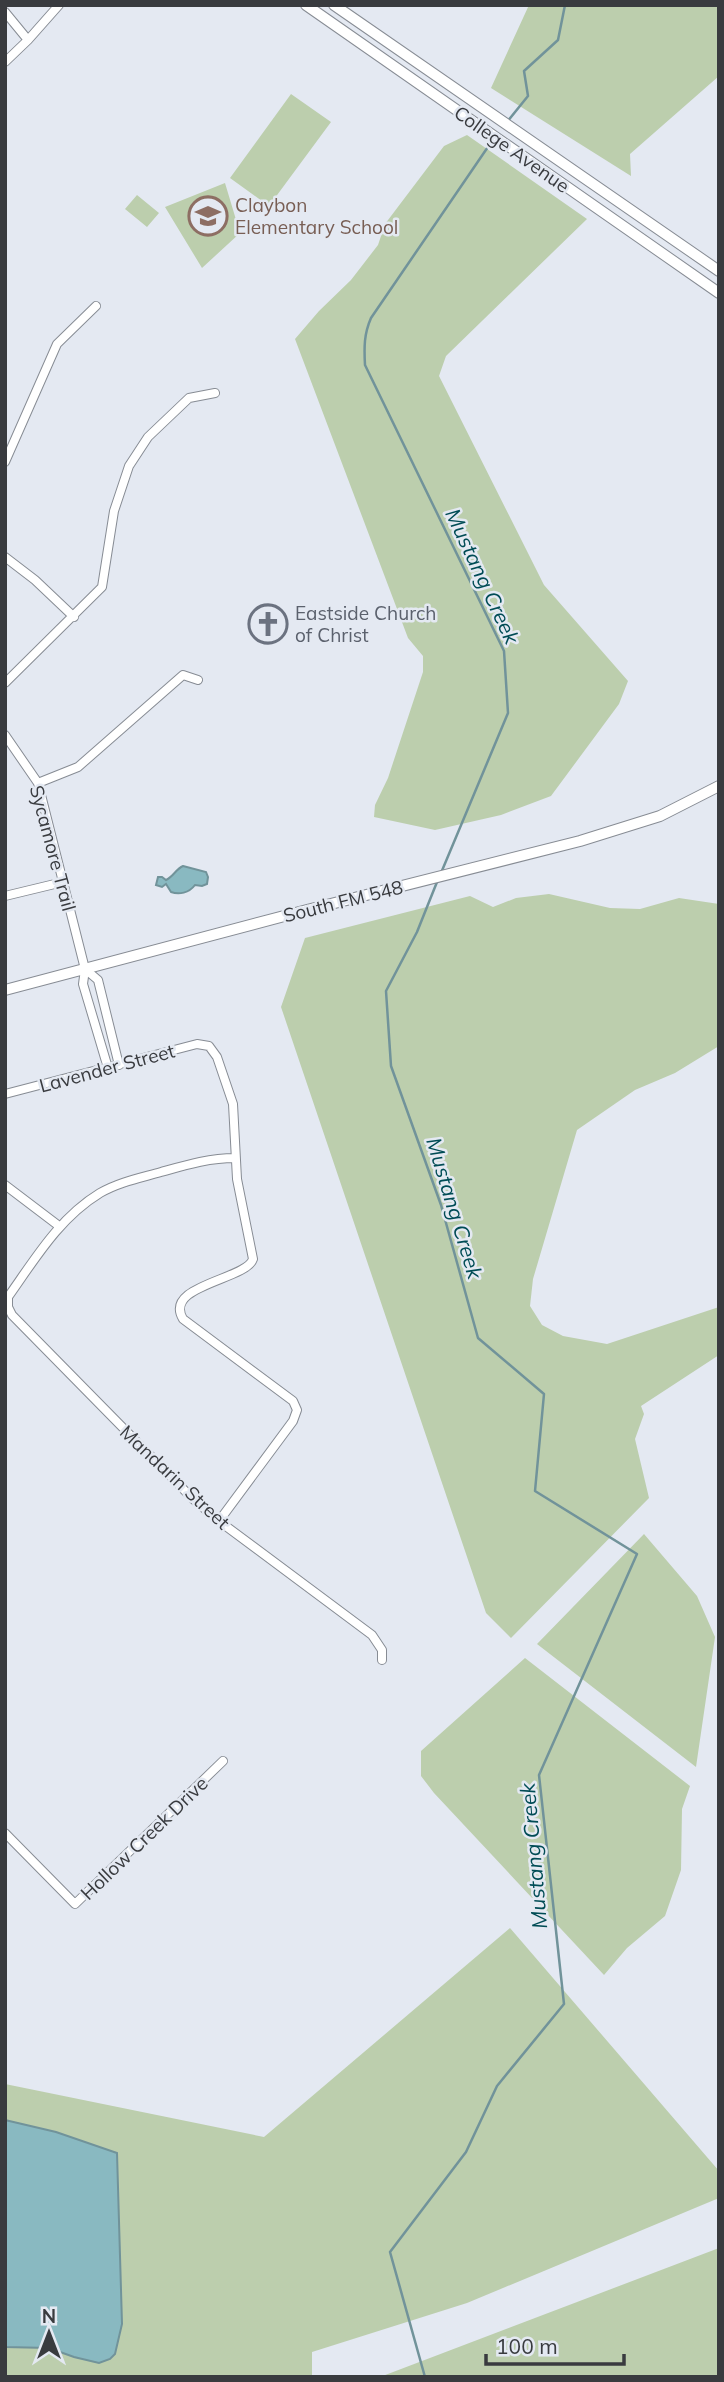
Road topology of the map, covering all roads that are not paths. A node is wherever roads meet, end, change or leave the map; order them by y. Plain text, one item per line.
1 (59, 5) edge
2 (306, 5) edge
3 (334, 5) edge
4 (5, 12) edge
5 (28, 40) junction
6 (5, 62) edge
7 (607, 193) junction
8 (597, 207) junction
9 (719, 271) edge
10 (719, 293) edge
11 (96, 306) dead end
12 (215, 393) dead end
13 (5, 462) edge
14 (5, 557) edge
15 (74, 617) junction
16 (198, 680) dead end
17 (5, 683) edge
18 (5, 735) edge
19 (38, 783) junction
20 (719, 786) edge
21 (719, 793) edge
22 (680, 807) junction
23 (63, 882) junction
24 (5, 896) edge
25 (85, 969) junction
26 (5, 990) edge
27 (119, 1065) junction
28 (108, 1068) junction
29 (5, 1094) edge
30 (235, 1158) junction
31 (5, 1185) edge
32 (59, 1226) junction
33 (219, 1521) junction
34 (382, 1660) dead end
35 (223, 1761) dead end
36 (5, 1833) edge

1 - 5 street
2 - 8 main road, College Avenue
3 - 7 main road, College Avenue
4 - 5 street
5 - 6 street
7 - 8 main road
7 - 9 main road, College Avenue
8 - 10 main road, College Avenue
11 - 13 street
12 - 15 street
14 - 15 street
15 - 17 street
16 - 19 street
18 - 19 street, Sycamore Trail
19 - 23 street, Sycamore Trail
20 - 22 main road, South FM 548
21 - 22 main road, South FM 548
22 - 25 main road, South FM 548
23 - 24 street
23 - 25 street, Sycamore Trail
25 - 26 main road, South FM 548
25 - 27 street, Sycamore Trail
25 - 28 street, Sycamore Trail
27 - 28 street, Lavender Street
27 - 30 street, Lavender Street
28 - 29 street, Lavender Street
30 - 32 street
30 - 33 street
31 - 32 street
32 - 33 street, Mandarin Street
33 - 34 street, Mandarin Street
35 - 36 street, Hollow Creek Drive

